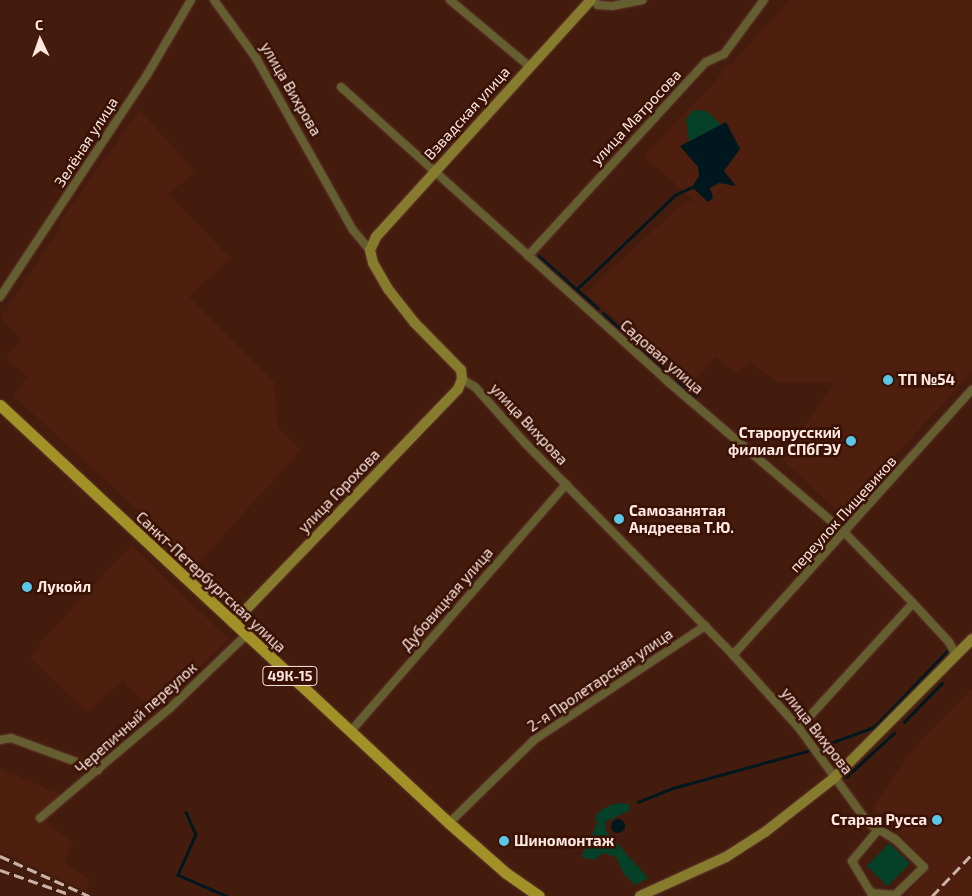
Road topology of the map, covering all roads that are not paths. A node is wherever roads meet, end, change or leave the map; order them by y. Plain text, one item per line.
1 (191, 0) edge
2 (214, 0) edge
3 (450, 0) edge
4 (592, 0) edge
5 (642, 0) edge
6 (764, 0) edge
7 (530, 67) junction
8 (341, 87) dead end
9 (433, 173) junction
10 (370, 250) junction
11 (528, 256) junction
12 (0, 297) edge
13 (462, 379) junction
14 (972, 390) edge
15 (0, 405) edge
16 (566, 484) junction
17 (844, 532) junction
18 (913, 603) junction
19 (233, 623) junction
20 (705, 626) junction
21 (246, 635) junction
22 (972, 639) edge
23 (956, 655) junction
24 (733, 656) junction
25 (799, 728) junction
26 (350, 732) junction
27 (0, 740) edge
28 (98, 770) junction
29 (834, 778) junction
30 (40, 818) dead end
31 (449, 823) junction
32 (877, 831) junction
33 (664, 886) junction
34 (870, 895) edge
35 (539, 896) edge
36 (640, 896) edge
37 (654, 896) edge

1 - 12 street, Зелёная улица
2 - 10 street, улица Вихрова
3 - 7 street
4 - 5 street
4 - 7 street, Взвадская улица
6 - 11 street, улица Матросова
7 - 9 street, Взвадская улица
8 - 9 street, Садовая улица
9 - 10 street, Взвадская улица
9 - 11 street, Садовая улица
10 - 13 street, улица Вихрова
11 - 17 street, Садовая улица
13 - 16 street, улица Вихрова
13 - 19 street, улица Горохова
14 - 17 street, переулок Пищевиков
15 - 19 main road, Санкт-Петербургская улица / 49К-15
16 - 20 street, улица Вихрова
16 - 26 street, Дубовицкая улица
17 - 18 street, Садовая улица
17 - 24 street, переулок Пищевиков
18 - 23 street, Садовая улица
18 - 25 street
19 - 21 main road, Санкт-Петербургская улица / 49К-15
20 - 24 street, улица Вихрова
20 - 31 street, 2-я Пролетарская улица
21 - 26 main road, Санкт-Петербургская улица / 49К-15
21 - 28 street, Черепичный переулок
22 - 23 street
23 - 29 street
24 - 25 street, улица Вихрова
25 - 29 street, улица Вихрова
26 - 31 main road, Санкт-Петербургская улица / 49К-15
27 - 28 street
28 - 30 street, Черепичный переулок
29 - 32 street, улица Вихрова
29 - 33 street
31 - 35 main road, Санкт-Петербургская улица / 49К-15
32 - 34 street
32 - 34 street
33 - 36 street
33 - 37 street

